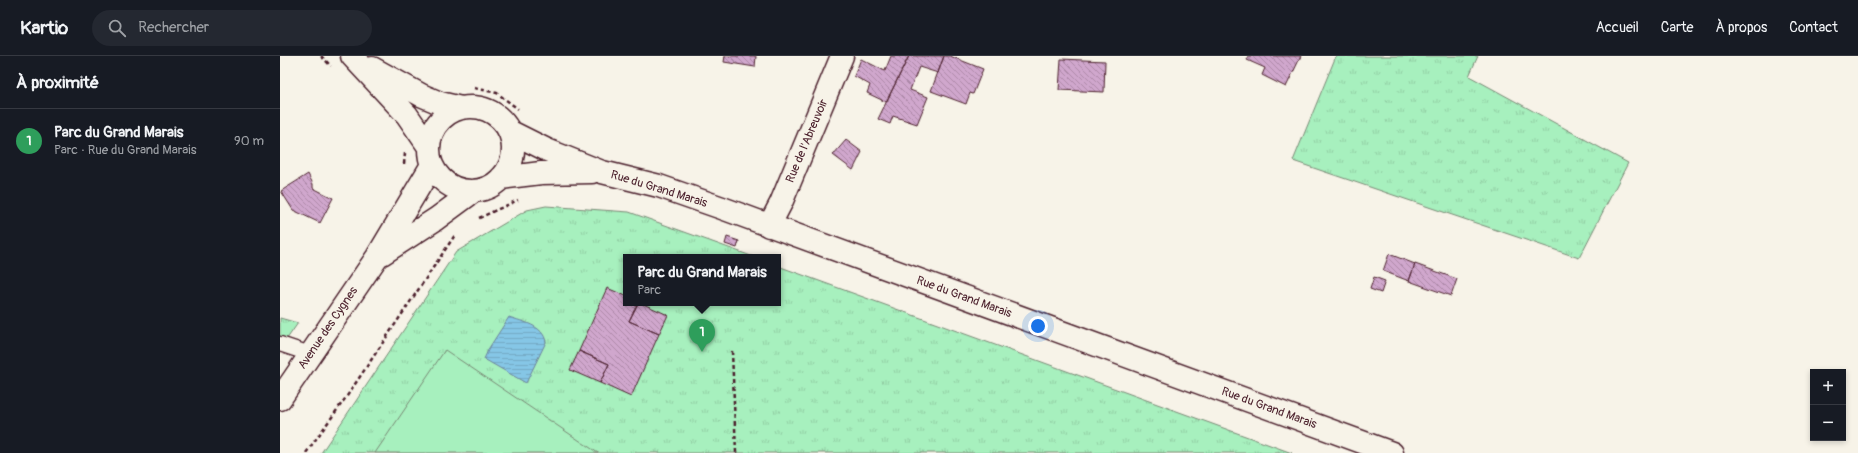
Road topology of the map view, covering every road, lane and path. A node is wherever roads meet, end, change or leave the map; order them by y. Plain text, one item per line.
1 (321, 56) edge
2 (842, 56) edge
3 (356, 59) edge
4 (332, 68) dead end
5 (461, 108) junction
6 (509, 131) junction
7 (406, 150) dead end
8 (431, 156) junction
9 (403, 171) dead end
10 (602, 172) junction
11 (502, 178) junction
12 (474, 191) junction
13 (525, 197) dead end
14 (436, 219) junction
15 (476, 220) dead end
16 (769, 226) junction
17 (377, 257) junction
18 (280, 344) edge
19 (732, 351) dead end
20 (310, 354) junction
21 (280, 399) edge
22 (306, 453) edge
23 (736, 453) edge
24 (1392, 453) edge

1 - 4 path
2 - 16 street, Rue de l'Abreuvoir
3 - 5 street
3 - 8 street
5 - 6 street
5 - 8 street
6 - 10 street, Rue du Grand Marais
6 - 11 street
7 - 9 path
8 - 12 street
8 - 17 street, Avenue des Cygnes
10 - 11 street, Rue du Grand Marais
10 - 16 street, Rue du Grand Marais
11 - 12 street
12 - 14 street, Avenue des Cygnes
13 - 15 path
14 - 17 street, Avenue des Cygnes
14 - 22 path
16 - 24 street, Rue du Grand Marais
17 - 20 street, Avenue des Cygnes
18 - 20 lane
19 - 23 path
20 - 21 street, Avenue des Cygnes

